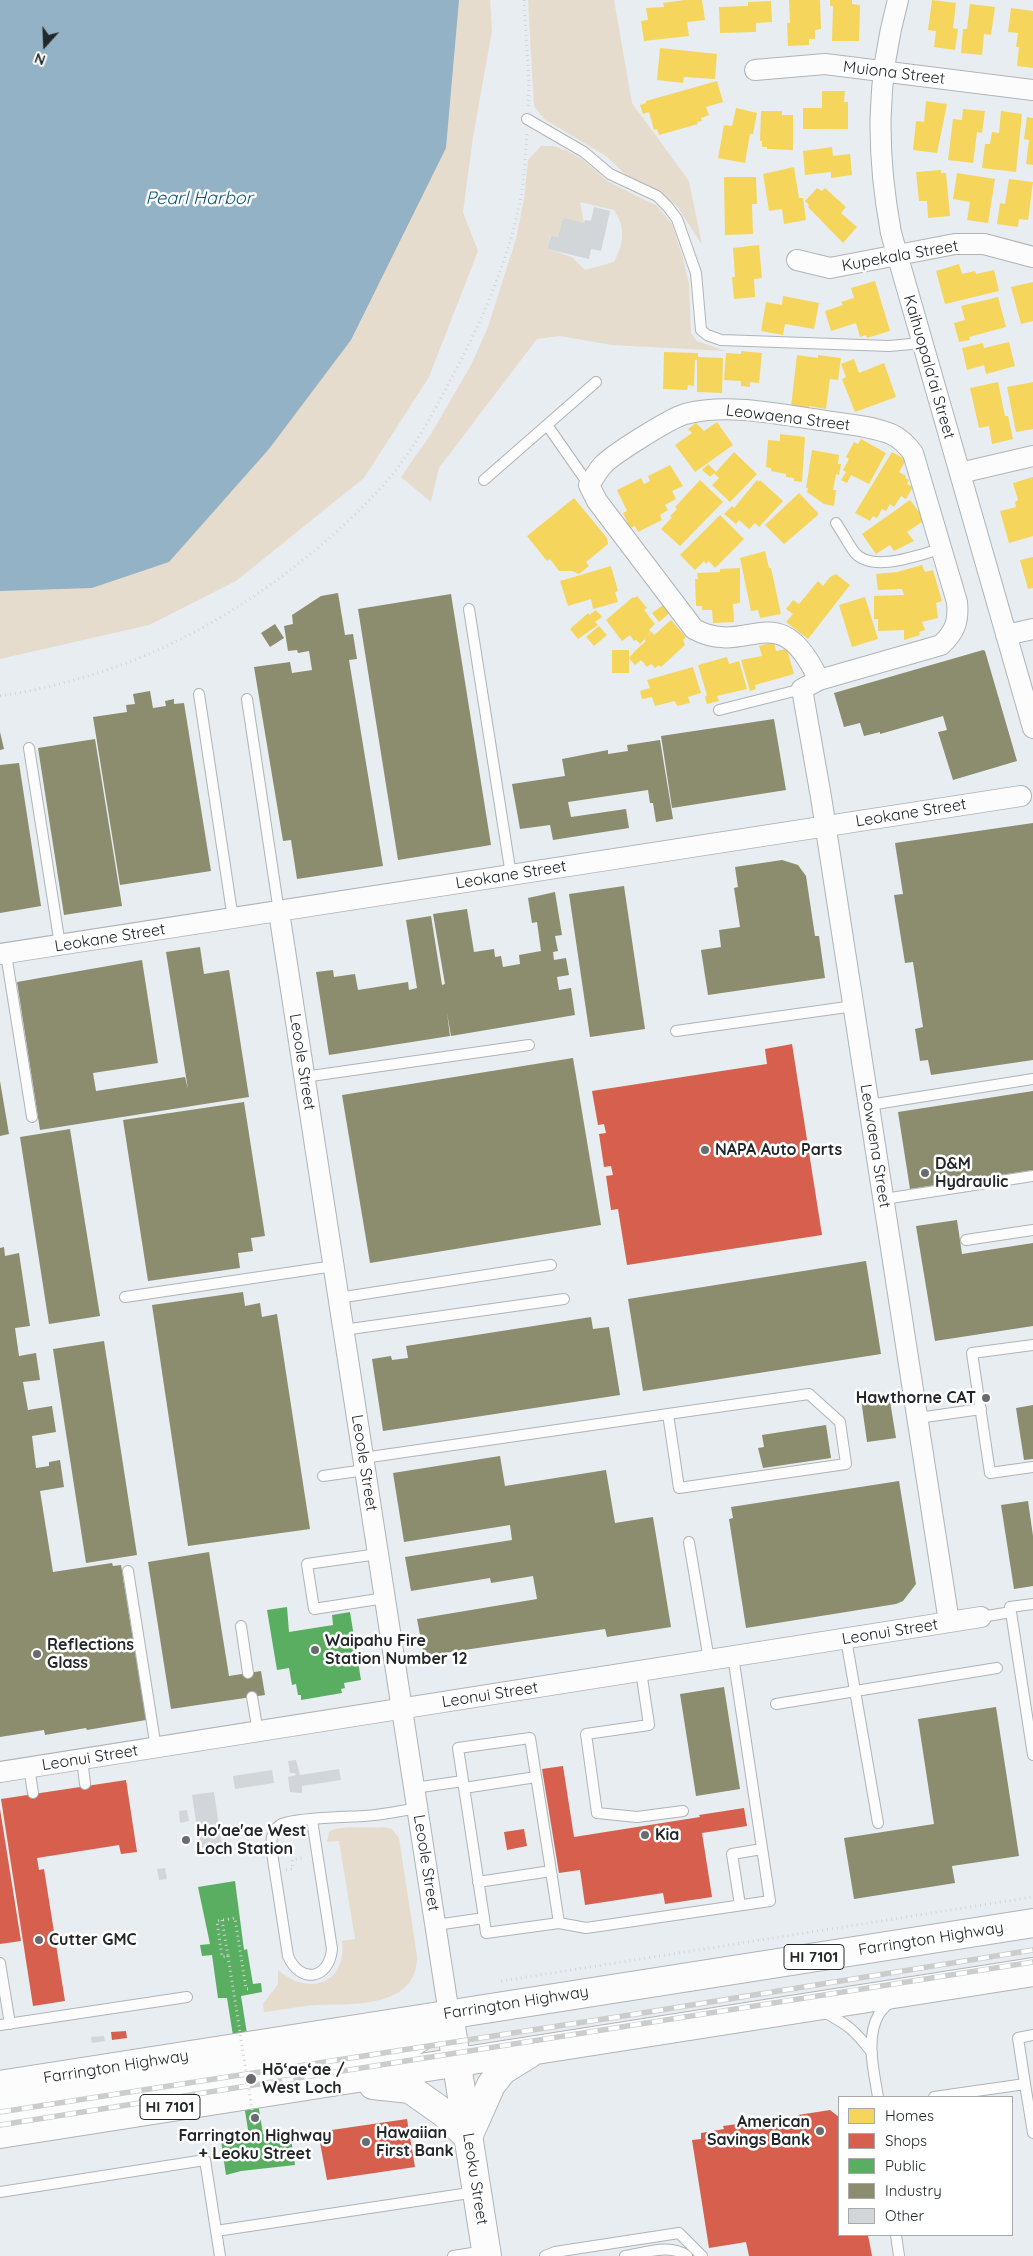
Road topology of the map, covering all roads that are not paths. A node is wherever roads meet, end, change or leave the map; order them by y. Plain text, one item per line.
1 (898, 0) edge
2 (755, 70) dead end
3 (883, 72) junction
4 (1033, 90) edge
5 (528, 119) road end
6 (897, 254) junction
7 (1033, 257) edge
8 (797, 260) dead end
9 (922, 343) junction
10 (596, 382) dead end
11 (546, 425) junction
12 (1033, 456) edge
13 (960, 473) junction
14 (484, 480) dead end
15 (589, 485) junction
16 (836, 523) dead end
17 (940, 550) junction
18 (470, 609) dead end
19 (1033, 629) edge
20 (1006, 635) junction
21 (811, 685) junction
22 (199, 694) dead end
23 (247, 698) dead end
24 (719, 710) dead end
25 (1033, 728) edge
26 (28, 748) dead end
27 (1021, 796) dead end
28 (826, 826) junction
29 (511, 875) junction
30 (279, 912) junction
31 (233, 919) junction
32 (60, 945) junction
33 (3, 954) edge
34 (854, 1006) junction
35 (676, 1030) dead end
36 (529, 1045) dead end
37 (304, 1077) junction
38 (1033, 1080) edge
39 (869, 1105) junction
40 (32, 1117) dead end
41 (1033, 1176) edge
42 (884, 1199) junction
43 (1033, 1230) edge
44 (966, 1240) dead end
45 (551, 1265) dead end
46 (334, 1266) junction
47 (125, 1297) dead end
48 (338, 1298) junction
49 (564, 1299) dead end
50 (343, 1330) junction
51 (1033, 1344) edge
52 (981, 1409) junction
53 (668, 1414) junction
54 (918, 1418) junction
55 (364, 1464) junction
56 (1033, 1467) edge
57 (323, 1476) dead end
58 (689, 1542) dead end
59 (378, 1554) junction
60 (128, 1571) dead end
61 (385, 1598) junction
62 (1033, 1604) edge
63 (1011, 1612) junction
64 (981, 1617) joint
65 (949, 1622) junction
66 (241, 1626) dead end
67 (846, 1639) junction
68 (733, 1656) junction
69 (709, 1660) junction
70 (997, 1668) dead end
71 (641, 1671) junction
72 (248, 1673) dead end
73 (856, 1691) junction
74 (252, 1697) dead end
75 (776, 1704) dead end
76 (402, 1710) junction
77 (258, 1732) junction
78 (156, 1748) junction
79 (1033, 1755) edge
80 (82, 1759) junction
81 (29, 1767) junction
82 (0, 1772) edge
83 (536, 1777) junction
84 (86, 1784) dead end
85 (463, 1784) junction
86 (414, 1788) junction
87 (32, 1793) dead end
88 (418, 1808) junction
89 (682, 1811) dead end
90 (312, 1820) junction
91 (878, 1823) dead end
92 (762, 1849) junction
93 (551, 1871) junction
94 (478, 1882) junction
95 (740, 1905) junction
96 (484, 1918) junction
97 (559, 1922) junction
98 (1033, 1923) edge
99 (436, 1925) junction
100 (0, 1963) edge
101 (1033, 1972) edge
102 (898, 1993) junction
103 (187, 1997) dead end
104 (814, 2006) junction
105 (449, 2014) junction
106 (5, 2025) edge
107 (1033, 2036) edge
108 (537, 2049) junction
109 (872, 2053) junction
110 (456, 2063) junction
111 (340, 2081) junction
112 (0, 2084) edge
113 (1025, 2084) junction
114 (878, 2096) edge
115 (941, 2096) edge
116 (0, 2114) edge
117 (0, 2134) edge
118 (1033, 2134) edge
119 (468, 2137) junction
120 (0, 2192) edge
121 (477, 2192) junction
122 (216, 2231) junction
123 (896, 2236) edge
124 (486, 2253) edge
125 (220, 2256) edge
126 (454, 2256) edge
127 (545, 2256) edge
128 (625, 2256) edge
129 (687, 2256) edge
130 (702, 2256) edge
131 (899, 2256) edge

1 - 3 street, Kaihuopala'ai Street
2 - 3 street, Muiona Street
3 - 4 street, Muiona Street
3 - 6 street, Kaihuopala'ai Street
5 - 9 lane
6 - 7 street, Kupekala Street
6 - 8 street, Kupekala Street
6 - 9 street, Kaihuopala'ai Street
9 - 13 street, Kaihuopala'ai Street
10 - 11 lane
11 - 14 lane
11 - 15 lane
12 - 13 street
13 - 20 street, Kaihuopala'ai Street
15 - 17 street, Leowaena Street
15 - 21 street, Leowaena Street
16 - 17 lane
17 - 21 street, Leowaena Street
18 - 29 lane
19 - 20 street
20 - 25 street, Kaihuopala'ai Street
21 - 24 lane
21 - 28 street, Leowaena Street
22 - 31 lane
23 - 30 lane
26 - 32 lane
27 - 28 street, Leokane Street
28 - 29 street, Leokane Street
28 - 34 street, Leowaena Street
29 - 30 street, Leokane Street
30 - 31 street, Leokane Street
30 - 37 street, Leoole Street
31 - 32 street, Leokane Street
32 - 33 street, Leokane Street
33 - 40 lane
34 - 35 lane
34 - 39 street, Leowaena Street
36 - 37 lane
37 - 46 street, Leoole Street
38 - 39 lane
39 - 42 street, Leowaena Street
41 - 42 lane
42 - 54 street, Leowaena Street
43 - 44 lane
45 - 48 lane
46 - 47 lane
46 - 48 street, Leoole Street
48 - 50 street, Leoole Street
49 - 50 lane
50 - 55 street, Leoole Street
51 - 52 lane
52 - 54 lane
52 - 56 lane
53 - 53 lane
53 - 55 lane
54 - 65 street, Leowaena Street
55 - 57 lane
55 - 59 street, Leoole Street
58 - 69 lane
59 - 61 street, Leoole Street
59 - 61 lane
60 - 78 lane
61 - 76 street, Leoole Street
62 - 63 lane
63 - 64 lane
63 - 79 lane
64 - 65 street, Leonui Street
65 - 67 street, Leonui Street
66 - 72 lane
67 - 68 street, Leonui Street
67 - 73 lane
68 - 69 street, Leonui Street
68 - 92 lane
69 - 71 street, Leonui Street
70 - 73 lane
71 - 76 street, Leonui Street
71 - 89 lane
73 - 75 lane
73 - 91 lane
74 - 77 lane
76 - 77 street, Leonui Street
76 - 86 street, Leoole Street
77 - 78 street, Leonui Street
78 - 80 street, Leonui Street
80 - 81 street, Leonui Street
80 - 84 lane
81 - 82 street, Leonui Street
81 - 87 lane
83 - 85 lane
83 - 85 lane
83 - 93 lane
85 - 86 lane
85 - 94 lane
86 - 88 street, Leoole Street
88 - 90 lane
88 - 99 street, Leoole Street
90 - 90 lane
92 - 95 lane
92 - 95 lane
93 - 94 lane
93 - 97 lane
94 - 96 lane
95 - 97 lane
96 - 97 lane
96 - 99 lane
98 - 105 main road, Farrington Highway / HI 7101
99 - 105 street, Leoole Street
100 - 106 lane
101 - 102 main road, HI 7101
102 - 104 main road, HI 7101
102 - 109 lane
103 - 106 lane
104 - 108 main road, HI 7101
104 - 109 lane
105 - 110 main road, Leoku Street
105 - 112 main road, Farrington Highway / HI 7101
105 - 116 main road
107 - 113 lane
108 - 110 main road, HI 7101
108 - 119 main road
109 - 114 lane
110 - 111 main road, HI 7101
110 - 119 main road, Leoku Street
111 - 117 main road, HI 7101
111 - 119 main road
113 - 115 lane
113 - 118 lane
119 - 121 main road, Leoku Street
120 - 122 lane
121 - 122 lane
121 - 124 main road, Leoku Street
122 - 125 lane
123 - 131 lane
124 - 126 lane
127 - 130 lane
128 - 129 lane

